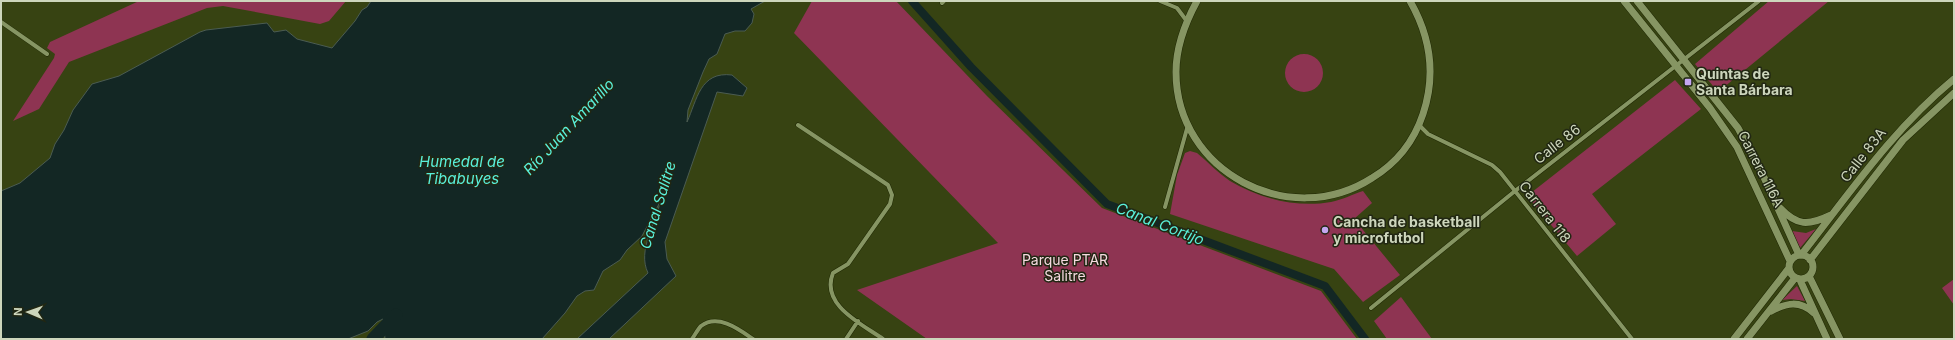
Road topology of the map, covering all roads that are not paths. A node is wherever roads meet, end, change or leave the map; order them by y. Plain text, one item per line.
1 (1160, 1) edge
2 (1197, 1) edge
3 (1410, 1) edge
4 (1624, 1) edge
5 (1637, 1) edge
6 (1759, 1) edge
7 (1186, 20) junction
8 (1, 22) edge
9 (47, 54) dead end
10 (1683, 60) junction
11 (1675, 66) junction
12 (1954, 79) edge
13 (1954, 93) edge
14 (1913, 115) junction
15 (1920, 123) junction
16 (798, 125) dead end
17 (1188, 125) junction
18 (1420, 126) junction
19 (1883, 150) junction
20 (1890, 156) junction
21 (1515, 191) junction
22 (1776, 203) junction
23 (1165, 207) dead end
24 (1833, 214) junction
25 (1800, 255) junction
26 (1810, 260) junction
27 (1790, 265) junction
28 (1809, 276) junction
29 (1797, 279) junction
30 (1371, 308) dead end
31 (1769, 312) junction
32 (1816, 314) junction
33 (858, 321) junction
34 (692, 339) edge
35 (754, 339) edge
36 (846, 339) edge
37 (884, 339) edge
38 (1632, 339) edge
39 (1734, 339) edge
40 (1747, 339) edge
41 (1827, 339) edge
42 (1840, 339) edge

1 - 7 street
2 - 7 street
3 - 18 street
4 - 11 street, Carrera 116A
5 - 10 street, Carrera 116A
6 - 10 street, Calle 86
7 - 17 street
8 - 9 street
10 - 11 street, Calle 86
10 - 22 street, Carrera 116A
11 - 21 street, Calle 86
11 - 27 street, Carrera 116A
12 - 14 street, Calle 83A
13 - 15 street, Calle 83A
14 - 15 street
14 - 19 street, Calle 83A
15 - 20 street, Calle 83A
16 - 33 street
17 - 18 street
17 - 23 street
18 - 21 street, Carrera 118
19 - 20 street
19 - 24 street, Calle 83A
20 - 26 street, Calle 83A
21 - 30 street, Calle 86
21 - 38 street, Carrera 118
22 - 24 street
22 - 25 street, Carrera 116A
24 - 25 street, Calle 83A
25 - 26 street
25 - 27 street
26 - 28 street
27 - 29 street
27 - 39 street
28 - 29 street
28 - 42 street
29 - 31 street
29 - 32 street
31 - 32 street
31 - 40 street
32 - 41 street
33 - 36 street
33 - 37 street
34 - 35 street

